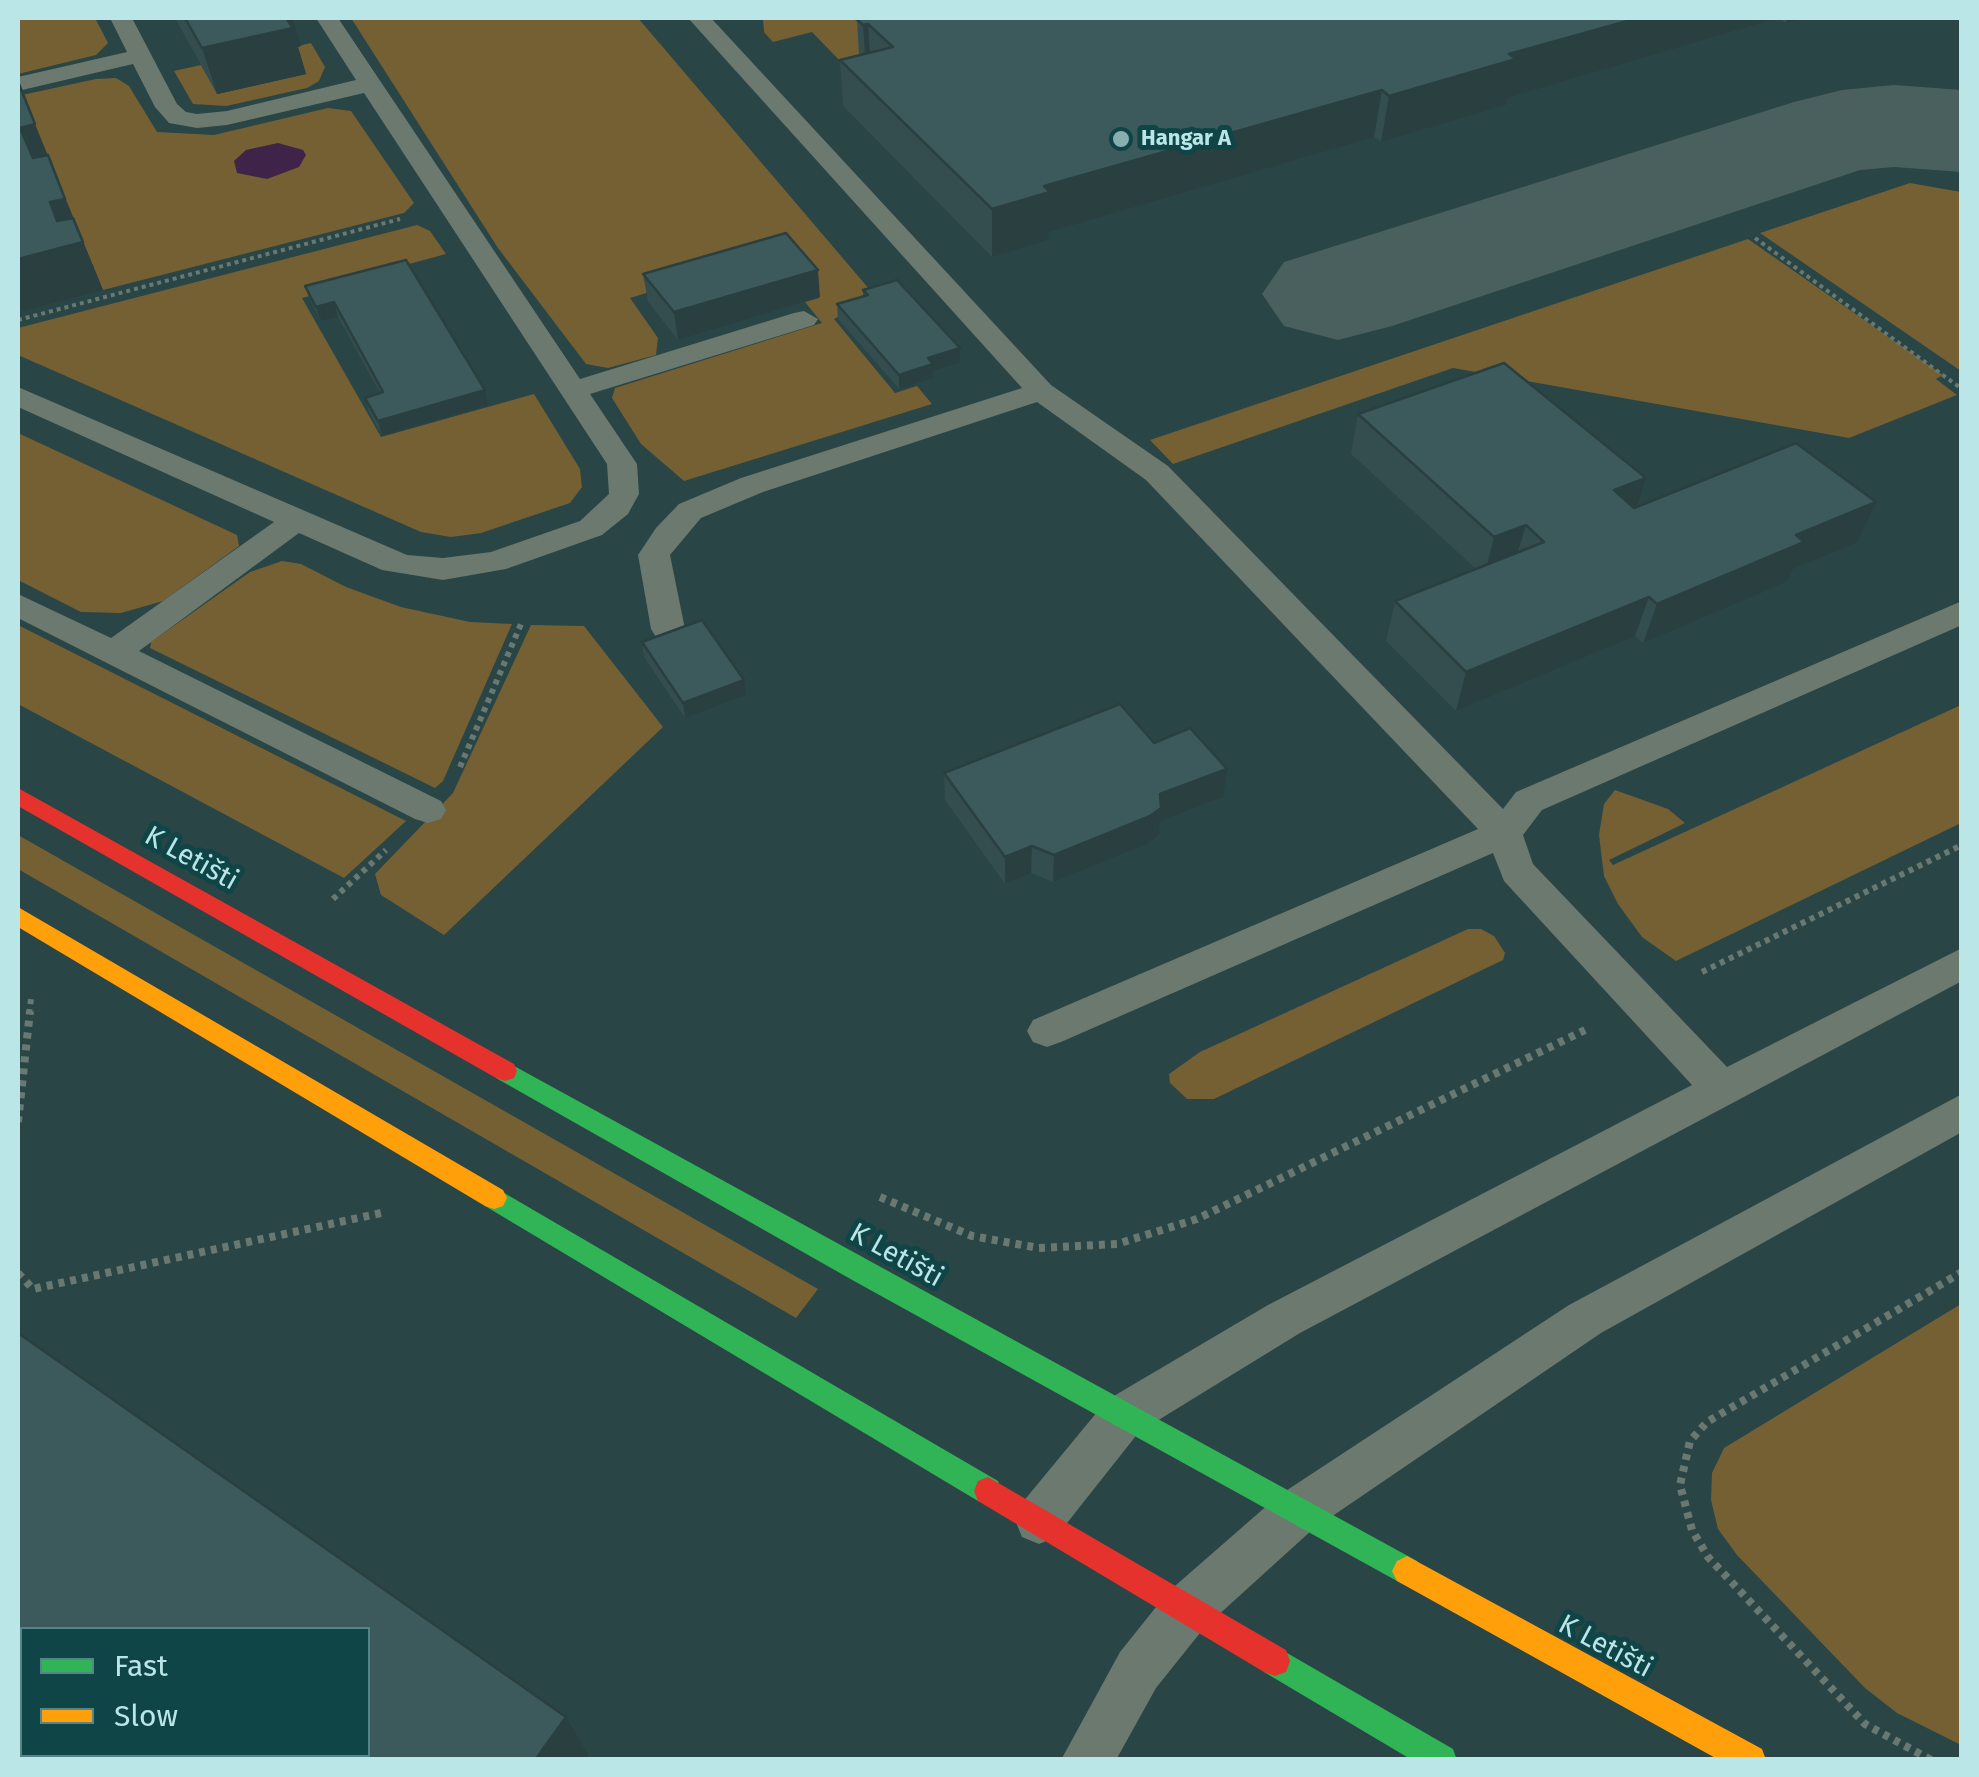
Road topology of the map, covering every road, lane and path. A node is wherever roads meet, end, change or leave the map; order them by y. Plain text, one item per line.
1 (121, 18) edge
2 (327, 18) edge
3 (698, 18) edge
4 (140, 56) junction
5 (18, 84) edge
6 (370, 84) junction
7 (407, 218) dead end
8 (1754, 238) dead end
9 (804, 319) dead end
10 (18, 320) edge
11 (1962, 389) edge
12 (573, 390) junction
13 (1040, 391) junction
14 (18, 396) edge
15 (297, 520) junction
16 (18, 604) edge
17 (1962, 612) edge
18 (668, 629) edge
19 (114, 653) junction
20 (18, 796) edge
21 (428, 810) dead end
22 (1504, 833) junction
23 (1962, 845) edge
24 (18, 916) edge
25 (1962, 963) edge
26 (1702, 972) dead end
27 (32, 990) dead end
28 (1595, 1025) dead end
29 (1047, 1031) dead end
30 (1722, 1089) junction
31 (1962, 1111) edge
32 (18, 1122) edge
33 (906, 1211) dead end
34 (381, 1214) dead end
35 (1962, 1272) edge
36 (18, 1273) edge
37 (1123, 1416) junction
38 (1296, 1513) junction
39 (1039, 1520) junction
40 (1186, 1610) junction
41 (1086, 1760) edge
42 (1442, 1760) edge
43 (1751, 1760) edge
44 (1931, 1760) edge

1 - 4 lane
2 - 6 lane
3 - 13 lane
4 - 5 lane
4 - 6 lane
6 - 12 lane
7 - 10 path
8 - 11 path
9 - 12 lane
12 - 15 lane
13 - 18 lane
13 - 22 lane
14 - 15 lane
15 - 19 lane
16 - 19 lane
17 - 22 lane
19 - 21 lane
20 - 37 main road, K Letišti
22 - 29 lane
22 - 30 lane
23 - 26 path
24 - 39 main road
25 - 30 lane
27 - 32 path
28 - 33 path
30 - 37 lane
31 - 38 lane
34 - 36 path
35 - 44 path
37 - 38 main road, K Letišti
37 - 39 lane
38 - 40 lane
38 - 43 main road, K Letišti
39 - 40 main road
40 - 41 lane
40 - 42 main road

